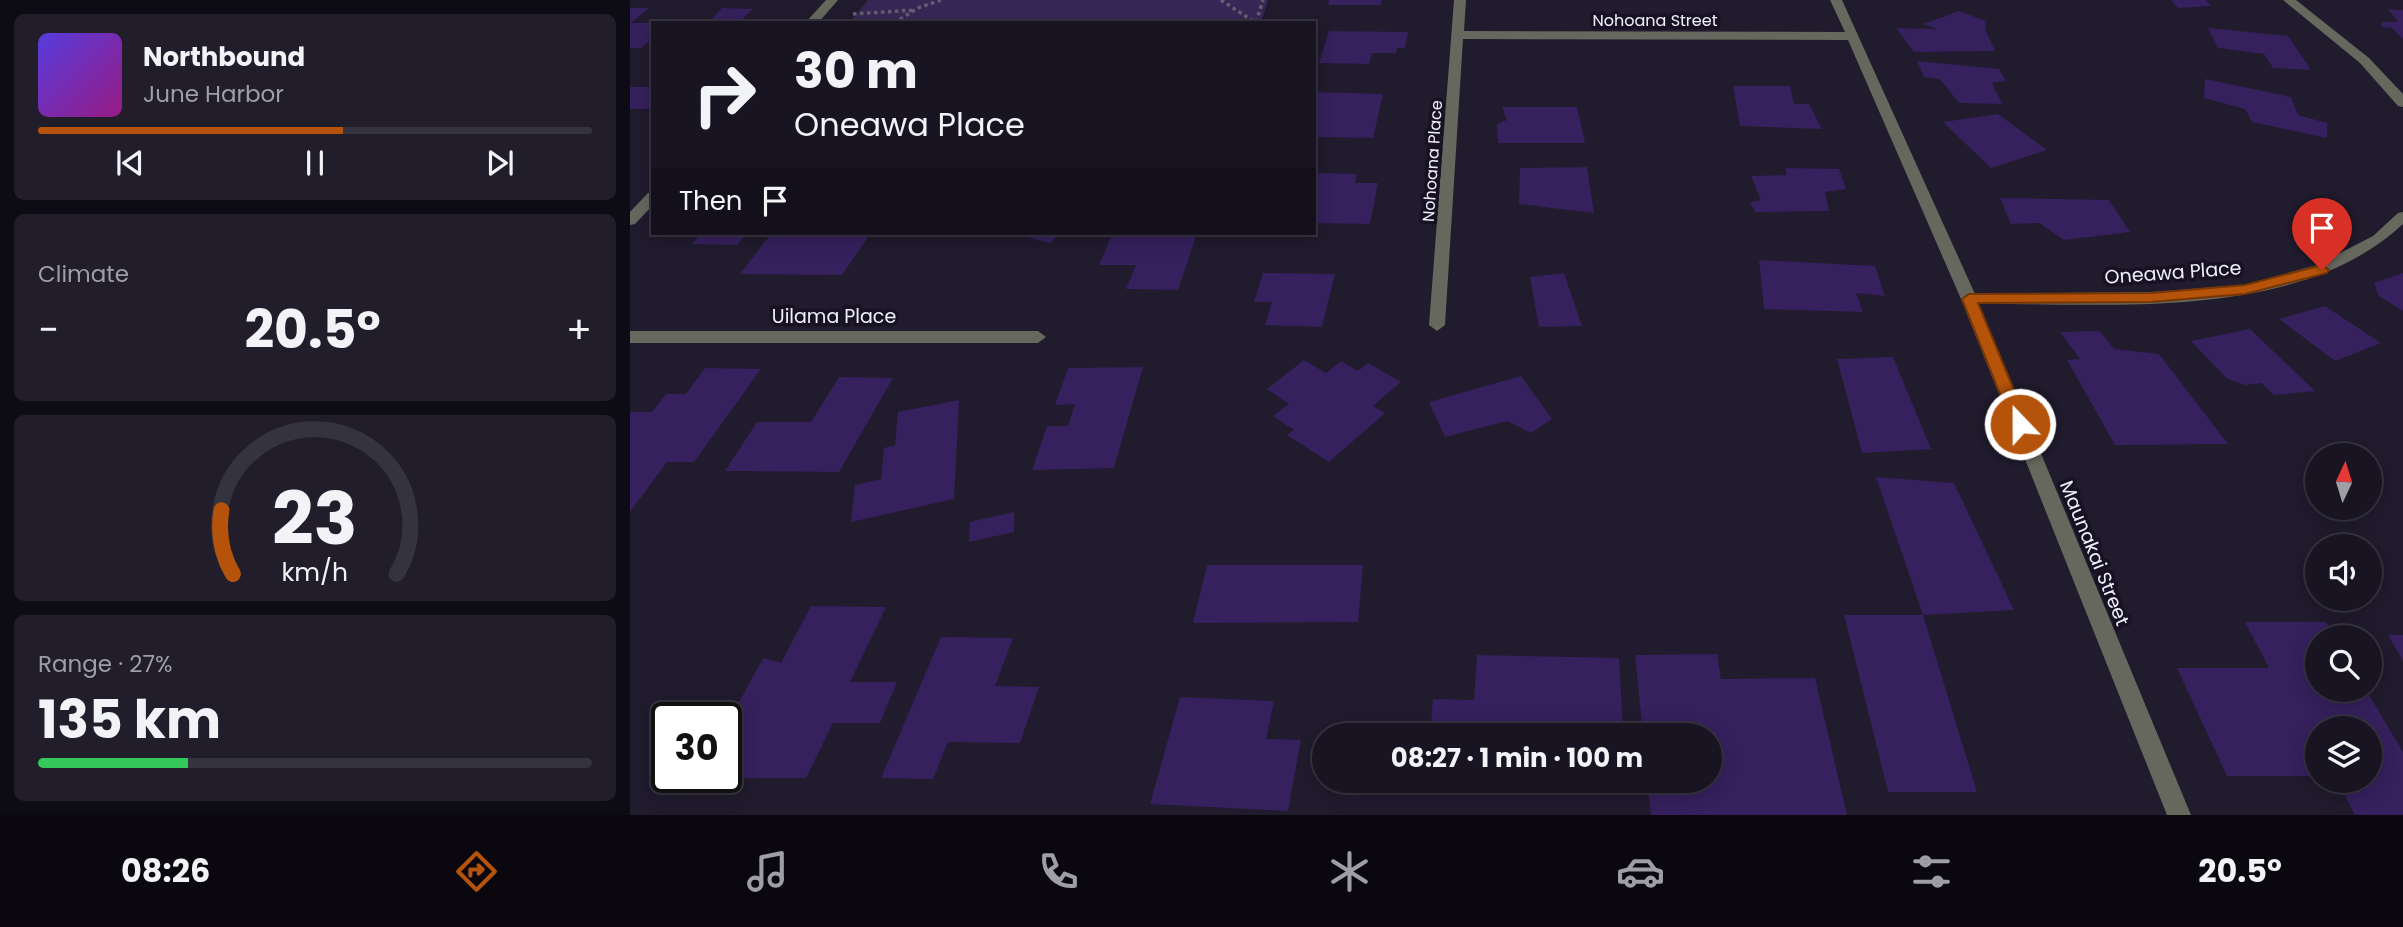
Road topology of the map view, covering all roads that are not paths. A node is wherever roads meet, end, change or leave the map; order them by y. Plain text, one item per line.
1 (832, 0) edge
2 (1460, 0) edge
3 (1836, 0) edge
4 (2289, 0) edge
5 (813, 21) edge
6 (1458, 35) junction
7 (1852, 36) junction
8 (2403, 103) edge
9 (651, 198) edge
10 (2402, 219) edge
11 (630, 221) edge
12 (1969, 299) junction
13 (1437, 325) dead end
14 (630, 337) edge
15 (1038, 337) dead end
16 (2179, 815) edge

1 - 5 street
2 - 6 street, Nohoana Place
3 - 7 street, Maunakai Street
4 - 8 street
6 - 7 street, Nohoana Street
6 - 13 street, Nohoana Place
7 - 12 street, Maunakai Street
9 - 11 street
10 - 12 street, Oneawa Place
12 - 16 street, Maunakai Street
14 - 15 street, Uilama Place

